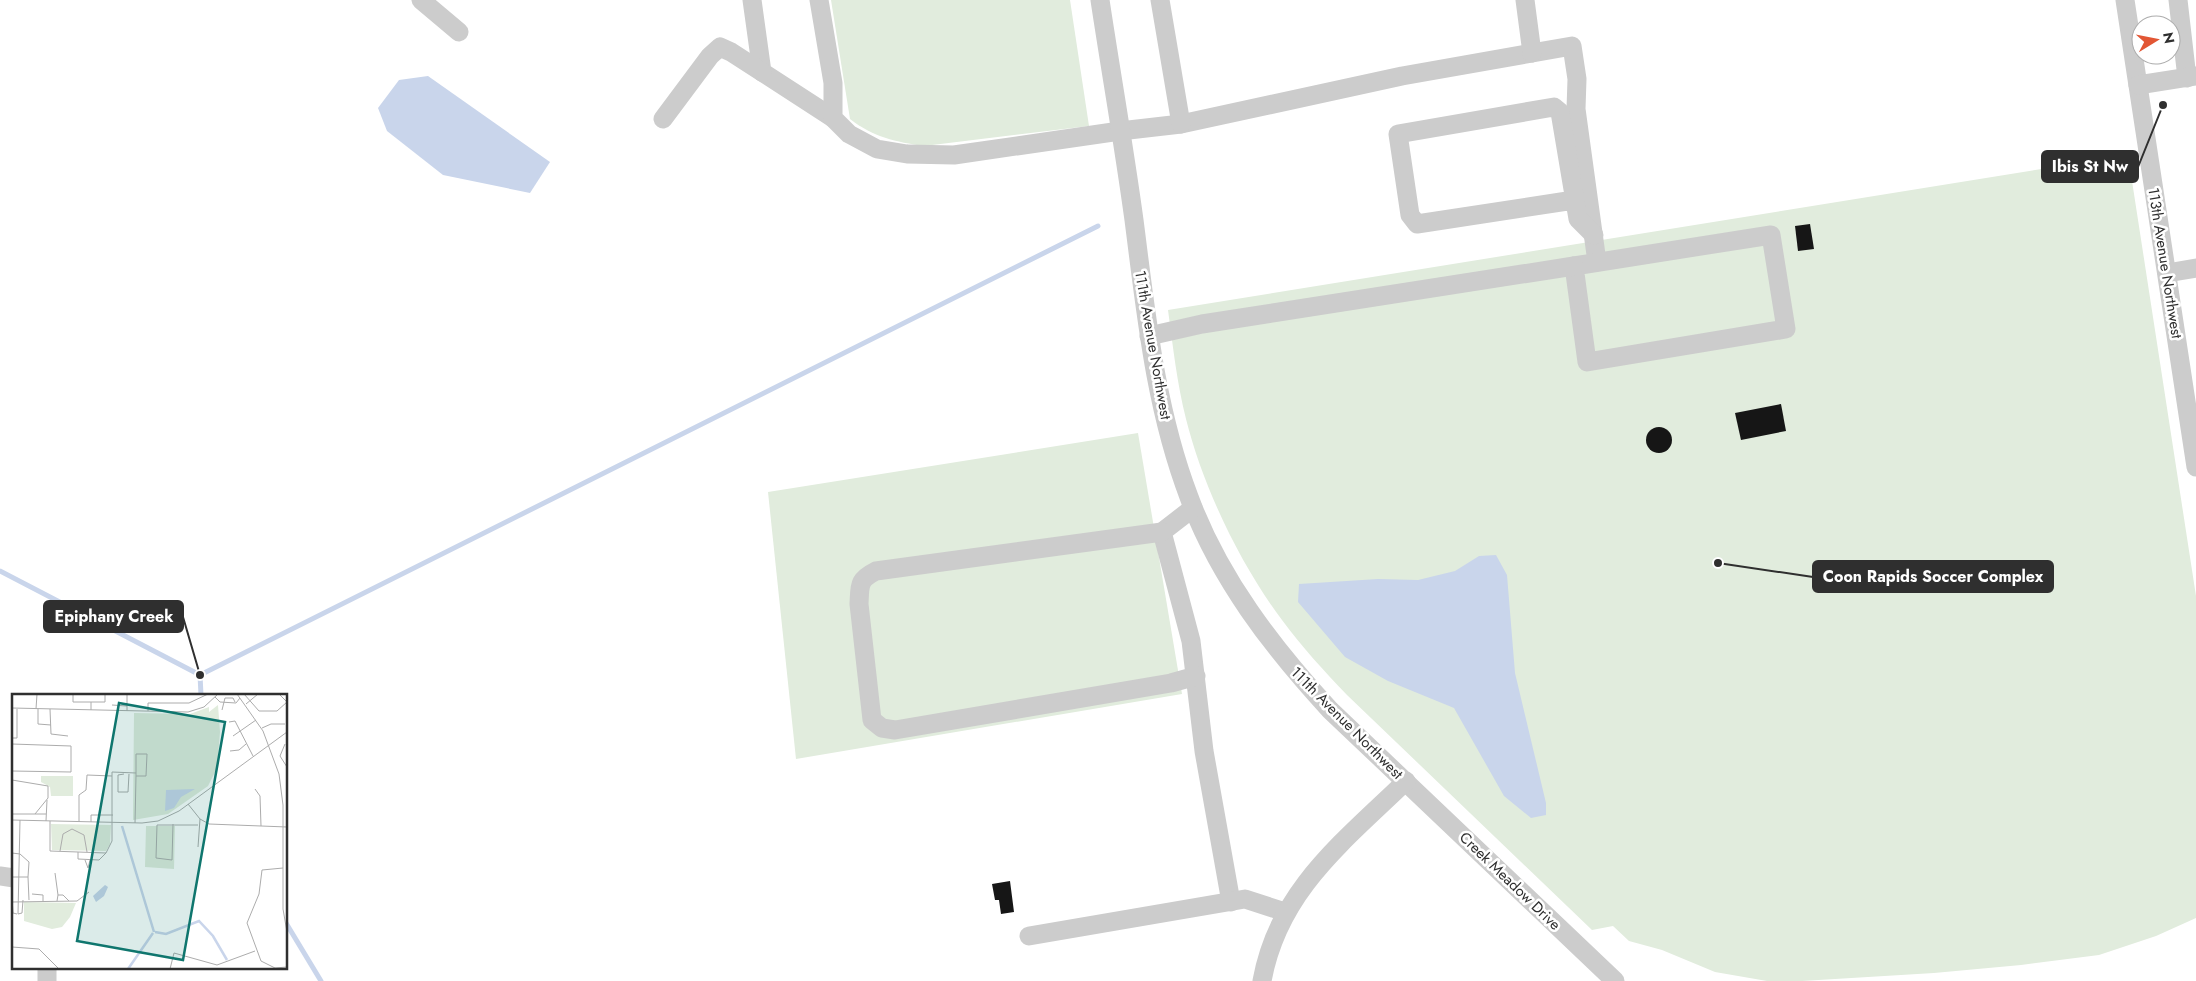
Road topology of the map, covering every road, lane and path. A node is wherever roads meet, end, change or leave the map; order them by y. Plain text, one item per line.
1 (421, 0) edge
2 (752, 0) edge
3 (819, 0) edge
4 (1100, 0) edge
5 (1160, 0) edge
6 (1525, 0) edge
7 (2125, 0) edge
8 (2178, 0) edge
9 (459, 32) dead end
10 (1532, 53) junction
11 (762, 72) junction
12 (2192, 77) edge
13 (2138, 85) junction
14 (833, 118) junction
15 (662, 119) dead end
16 (1181, 124) junction
17 (1120, 131) junction
18 (1574, 200) junction
19 (1594, 235) junction
20 (1597, 262) junction
21 (1574, 266) junction
22 (2196, 268) edge
23 (2167, 273) junction
24 (1149, 336) junction
25 (2195, 457) edge
26 (1193, 508) junction
27 (1162, 532) junction
28 (1196, 676) junction
29 (1406, 781) junction
30 (1231, 902) junction
31 (1285, 912) junction
32 (1029, 936) dead end
33 (47, 968) edge
34 (47, 981) edge
35 (1262, 981) edge
36 (1615, 981) edge

1 - 9 street
2 - 11 street
3 - 14 street
4 - 17 street, 111th Avenue Northwest
5 - 16 street
6 - 10 street
7 - 13 street, 113th Avenue Northwest
8 - 12 street
10 - 16 street
10 - 19 street
11 - 14 street
11 - 15 street
12 - 13 street
13 - 23 street, 113th Avenue Northwest
14 - 17 street
16 - 17 street
17 - 24 street, 111th Avenue Northwest
18 - 18 street
18 - 19 street
19 - 20 street
20 - 21 street
20 - 21 street
21 - 24 street
22 - 23 street
23 - 25 street, 113th Avenue Northwest
24 - 26 street, 111th Avenue Northwest
26 - 27 street
26 - 29 street, 111th Avenue Northwest
27 - 28 street
27 - 28 street
28 - 30 street
29 - 31 street, 111th Avenue Northwest
29 - 36 street, Creek Meadow Drive
30 - 31 street
30 - 32 street
31 - 35 street, 111th Avenue Northwest
33 - 34 street

